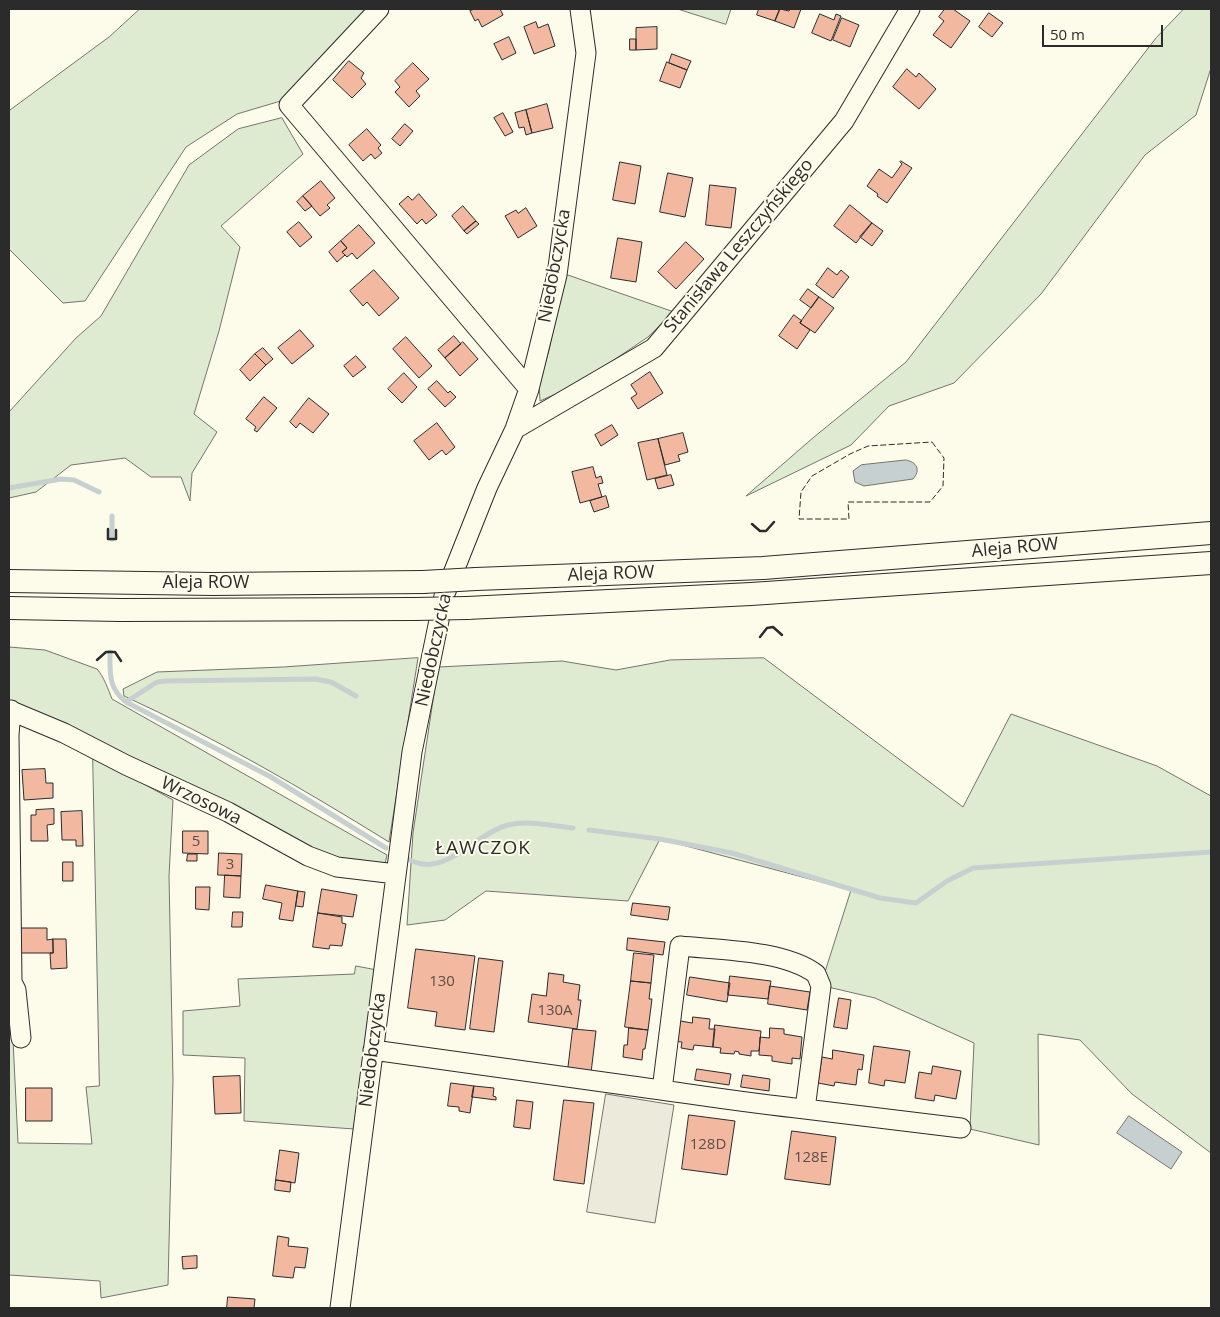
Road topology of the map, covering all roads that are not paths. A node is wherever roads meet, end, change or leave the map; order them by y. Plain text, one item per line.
1 (378, 9) edge
2 (580, 9) edge
3 (910, 9) edge
4 (528, 389) junction
5 (515, 429) junction
6 (1211, 533) edge
7 (1211, 563) edge
8 (9, 581) edge
9 (9, 608) edge
10 (10, 710) edge
11 (396, 874) junction
12 (20, 1038) dead end
13 (373, 1050) junction
14 (662, 1090) junction
15 (805, 1109) junction
16 (961, 1128) dead end
17 (340, 1308) edge

1 - 4 street
2 - 4 street, Niedobczycka
3 - 5 street, Stanisława Leszczyńskiego
4 - 5 street, Niedobczycka
5 - 11 street, Niedobczycka
6 - 8 main road, Aleja ROW, bridge
7 - 9 main road, Aleja ROW, bridge
10 - 11 street, Wrzosowa
10 - 12 street, Wrzosowa
11 - 13 street, Niedobczycka
13 - 14 street
13 - 17 street, Niedobczycka
14 - 15 street
14 - 15 street
15 - 16 street

